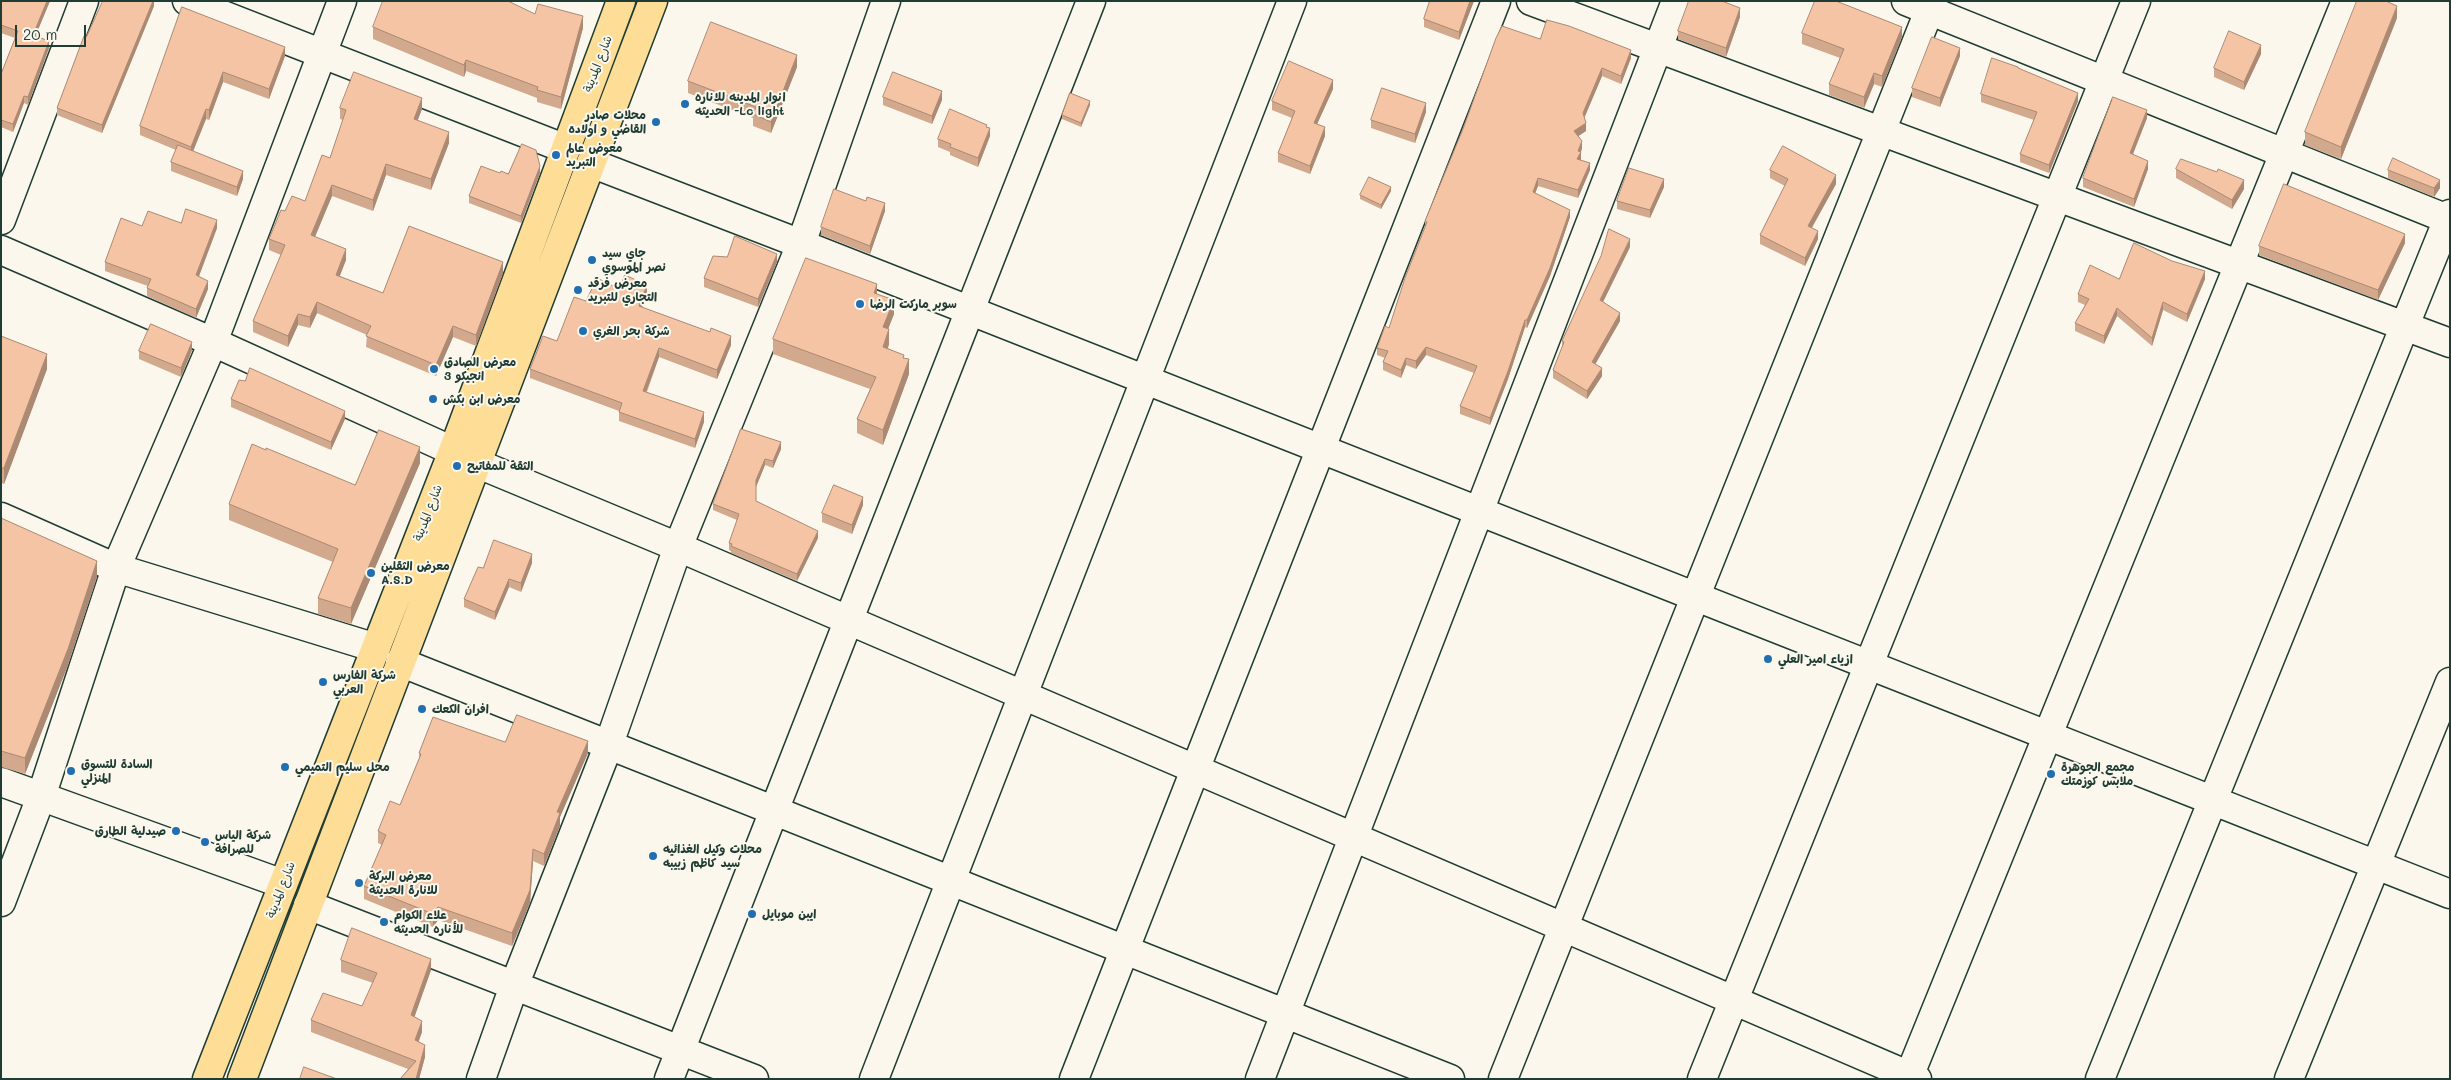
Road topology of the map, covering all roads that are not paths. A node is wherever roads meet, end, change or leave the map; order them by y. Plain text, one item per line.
1 (84, 1) edge
2 (187, 1) edge
3 (342, 1) edge
4 (621, 1) edge
5 (653, 1) edge
6 (886, 1) edge
7 (1091, 1) edge
8 (1292, 1) edge
9 (1496, 1) edge
10 (1531, 1) edge
11 (1676, 1) edge
12 (2136, 1) edge
13 (2346, 1) edge
14 (1923, 4) edge
15 (1658, 48) junction
16 (322, 54) junction
17 (2104, 81) junction
18 (1881, 132) junction
19 (566, 149) junction
20 (2284, 153) junction
21 (591, 163) junction
22 (2057, 197) junction
23 (2449, 218) edge
24 (1, 220) edge
25 (801, 244) junction
26 (1, 250) edge
27 (2238, 265) junction
28 (970, 311) junction
29 (2404, 326) junction
30 (213, 342) junction
31 (2450, 343) edge
32 (1145, 380) junction
33 (1320, 449) junction
34 (452, 451) junction
35 (476, 463) junction
36 (1479, 511) junction
37 (1, 517) edge
38 (678, 546) junction
39 (116, 568) junction
40 (1696, 597) junction
41 (849, 620) junction
42 (376, 648) junction
43 (400, 662) junction
44 (1868, 665) junction
45 (2450, 682) edge
46 (1023, 695) junction
47 (2047, 736) junction
48 (609, 744) junction
49 (1195, 769) junction
50 (1, 782) edge
51 (41, 797) junction
52 (2213, 801) junction
53 (774, 810) junction
54 (1353, 837) junction
55 (2376, 865) junction
56 (951, 880) junction
57 (283, 884) junction
58 (2450, 894) edge
59 (1, 902) edge
60 (308, 905) junction
61 (1564, 927) junction
62 (1125, 949) junction
63 (514, 986) junction
64 (1734, 1000) junction
65 (1286, 1013) junction
66 (680, 1050) junction
67 (1911, 1078) edge
68 (207, 1079) edge
69 (242, 1079) edge
70 (481, 1079) edge
71 (669, 1079) edge
72 (754, 1079) edge
73 (874, 1079) edge
74 (1074, 1079) edge
75 (1260, 1079) edge
76 (1450, 1079) edge
77 (1504, 1079) edge
78 (1702, 1079) edge
79 (2100, 1079) edge
80 (2289, 1079) edge

1 - 24 street
2 - 16 street
3 - 16 street
4 - 19 main road, شارع المدينة
5 - 21 main road
6 - 25 street
7 - 28 street
8 - 32 street
9 - 33 street
10 - 15 street
11 - 15 street
12 - 17 street
13 - 20 street
14 - 17 street
14 - 18 street
15 - 18 street
15 - 36 street
16 - 19 street
16 - 30 street
17 - 20 street
17 - 22 street
18 - 22 street
18 - 40 street
19 - 34 main road, شارع المدينة
20 - 23 street
20 - 27 street
21 - 25 street
21 - 35 main road
22 - 27 street
22 - 44 street
23 - 29 street
25 - 28 street
25 - 38 street
26 - 30 street
27 - 29 street
27 - 47 street
28 - 32 street
28 - 41 street
29 - 31 street
29 - 52 street
30 - 34 street
30 - 39 street
32 - 33 street
32 - 46 street
33 - 36 street
33 - 49 street
34 - 42 main road, شارع المدينة
35 - 38 street
35 - 43 main road
36 - 40 street
36 - 54 street
37 - 39 street
38 - 41 street
38 - 48 street
39 - 42 street
39 - 51 street
40 - 44 street
40 - 61 street
41 - 46 street
41 - 53 street
42 - 57 main road, شارع المدينة
43 - 48 street
43 - 60 main road
44 - 47 street
44 - 64 street
45 - 55 street
46 - 49 street
46 - 56 street
47 - 52 street
47 - 67 street
48 - 53 street
48 - 63 street
49 - 54 street
49 - 62 street
50 - 51 street
51 - 57 street
51 - 59 street
52 - 55 street
52 - 79 street
53 - 56 street
53 - 66 street
54 - 61 street
54 - 65 street
55 - 58 street
55 - 80 street
56 - 62 street
56 - 73 street
57 - 68 main road, شارع المدينة
60 - 63 street
60 - 69 main road
61 - 64 street
61 - 77 street
62 - 65 street
62 - 74 street
63 - 66 street
63 - 70 street
64 - 67 street
64 - 78 street
65 - 75 street
65 - 76 street
66 - 71 street
66 - 72 street

